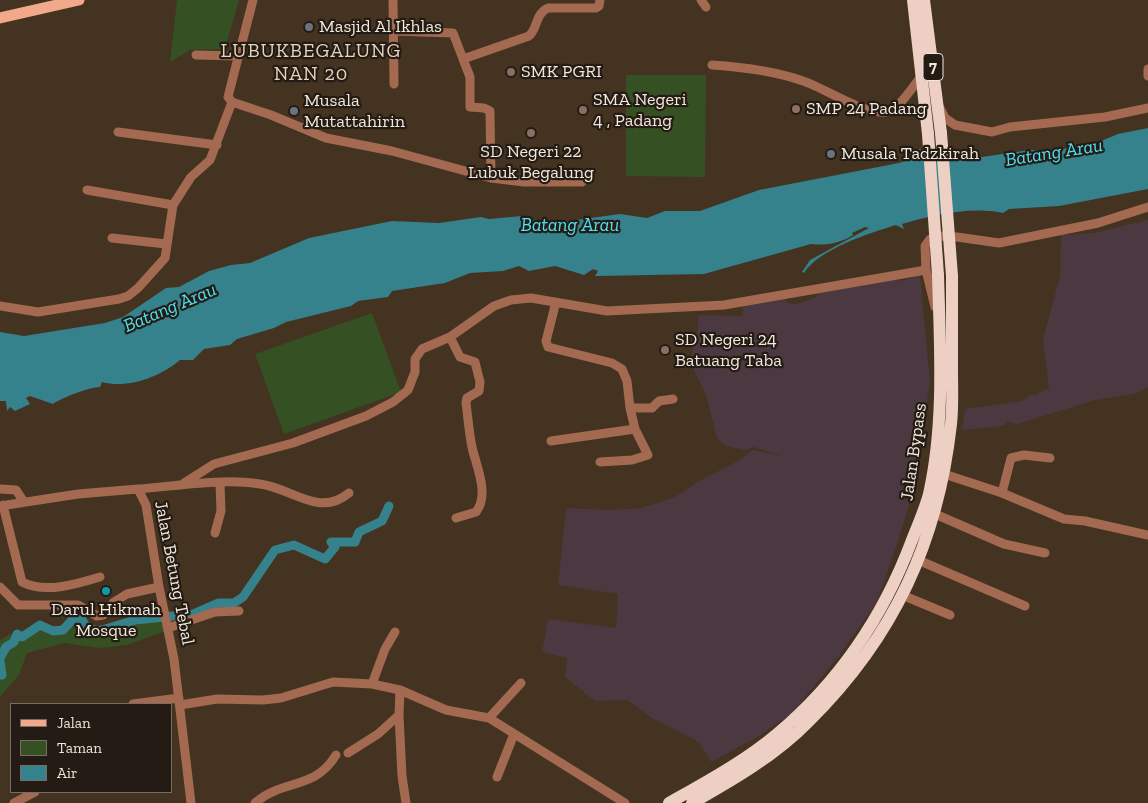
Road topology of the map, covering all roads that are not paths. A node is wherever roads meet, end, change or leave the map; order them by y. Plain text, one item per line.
1 (79, 0) edge
2 (253, 0) edge
3 (393, 0) edge
4 (600, 0) edge
5 (913, 0) edge
6 (924, 0) edge
7 (0, 18) edge
8 (394, 31) junction
9 (196, 55) dead end
10 (238, 56) junction
11 (464, 60) junction
12 (712, 65) dead end
13 (1148, 70) edge
14 (1148, 76) edge
15 (921, 78) junction
16 (394, 84) dead end
17 (232, 102) junction
18 (938, 105) junction
19 (1148, 108) edge
20 (118, 132) dead end
21 (934, 134) junction
22 (217, 145) junction
23 (491, 178) junction
24 (582, 182) dead end
25 (87, 190) dead end
26 (174, 205) junction
27 (1148, 207) edge
28 (112, 238) dead end
29 (166, 244) junction
30 (932, 272) junction
31 (556, 302) junction
32 (0, 306) edge
33 (450, 337) junction
34 (673, 399) dead end
35 (630, 408) junction
36 (635, 430) junction
37 (550, 441) dead end
38 (1050, 458) dead end
39 (600, 462) dead end
40 (944, 474) junction
41 (184, 483) junction
42 (220, 483) junction
43 (138, 489) junction
44 (0, 490) edge
45 (1002, 492) junction
46 (349, 493) dead end
47 (934, 495) junction
48 (24, 502) junction
49 (2, 505) edge
50 (935, 514) junction
51 (456, 518) dead end
52 (215, 533) dead end
53 (1148, 535) edge
54 (1045, 554) dead end
55 (918, 560) junction
56 (100, 577) dead end
57 (0, 587) edge
58 (159, 587) junction
59 (902, 595) junction
60 (1026, 606) dead end
61 (240, 611) dead end
62 (950, 615) dead end
63 (167, 623) junction
64 (395, 632) dead end
65 (848, 668) junction
66 (521, 683) dead end
67 (372, 684) junction
68 (400, 690) junction
69 (179, 702) junction
70 (156, 703) edge
71 (399, 715) junction
72 (489, 718) junction
73 (514, 734) junction
74 (348, 754) dead end
75 (336, 755) dead end
76 (497, 777) dead end
77 (33, 793) edge
78 (14, 803) edge
79 (191, 803) edge
80 (255, 803) edge
81 (406, 803) edge
82 (625, 803) edge
83 (669, 803) edge
84 (692, 803) edge

1 - 7 main road
2 - 10 street
3 - 8 street
4 - 11 street
5 - 15 highway, Jalan Bypass
6 - 18 highway, Jalan Bypass / 7
8 - 11 street
8 - 16 street
9 - 10 street
10 - 17 street
11 - 23 street
12 - 15 street
13 - 14 street
15 - 21 highway, Jalan Bypass
17 - 22 street
17 - 23 street
18 - 19 street
18 - 21 highway, Jalan Bypass / 7
20 - 22 street
21 - 30 highway, Jalan Bypass, bridge
21 - 40 highway, Jalan Bypass, bridge
22 - 26 street
23 - 24 street
25 - 26 street
26 - 29 street
27 - 30 street
28 - 29 street
29 - 32 street
30 - 31 street
30 - 47 highway, Jalan Bypass
31 - 33 street
31 - 35 street
33 - 41 street
33 - 51 street
34 - 35 street
35 - 36 street
36 - 37 street
36 - 39 street
38 - 45 street
40 - 45 street
40 - 47 highway, Jalan Bypass
41 - 42 street
41 - 43 street
42 - 46 street
42 - 52 street
43 - 48 street, Jalan Betung Tebal
43 - 58 street, Jalan Betung Tebal
44 - 48 street
45 - 53 street
47 - 50 highway, Jalan Bypass
47 - 65 highway, Jalan Bypass
48 - 49 street, Jalan Betung Tebal
49 - 56 street
50 - 54 street
50 - 55 highway, Jalan Bypass
55 - 59 highway, Jalan Bypass
55 - 60 street
57 - 58 street
58 - 63 street, Jalan Betung Tebal
59 - 62 street
59 - 65 highway, Jalan Bypass
61 - 63 street
63 - 69 street, Jalan Betung Tebal
64 - 67 street
65 - 83 highway, Jalan Bypass
65 - 84 highway, Jalan Bypass
66 - 72 street
67 - 68 street
67 - 69 street
68 - 71 street
68 - 72 street
69 - 70 street
69 - 79 street, Jalan Betung Tebal
71 - 74 street
71 - 81 street
72 - 73 street
73 - 76 street
73 - 82 street
75 - 80 street
77 - 78 street

